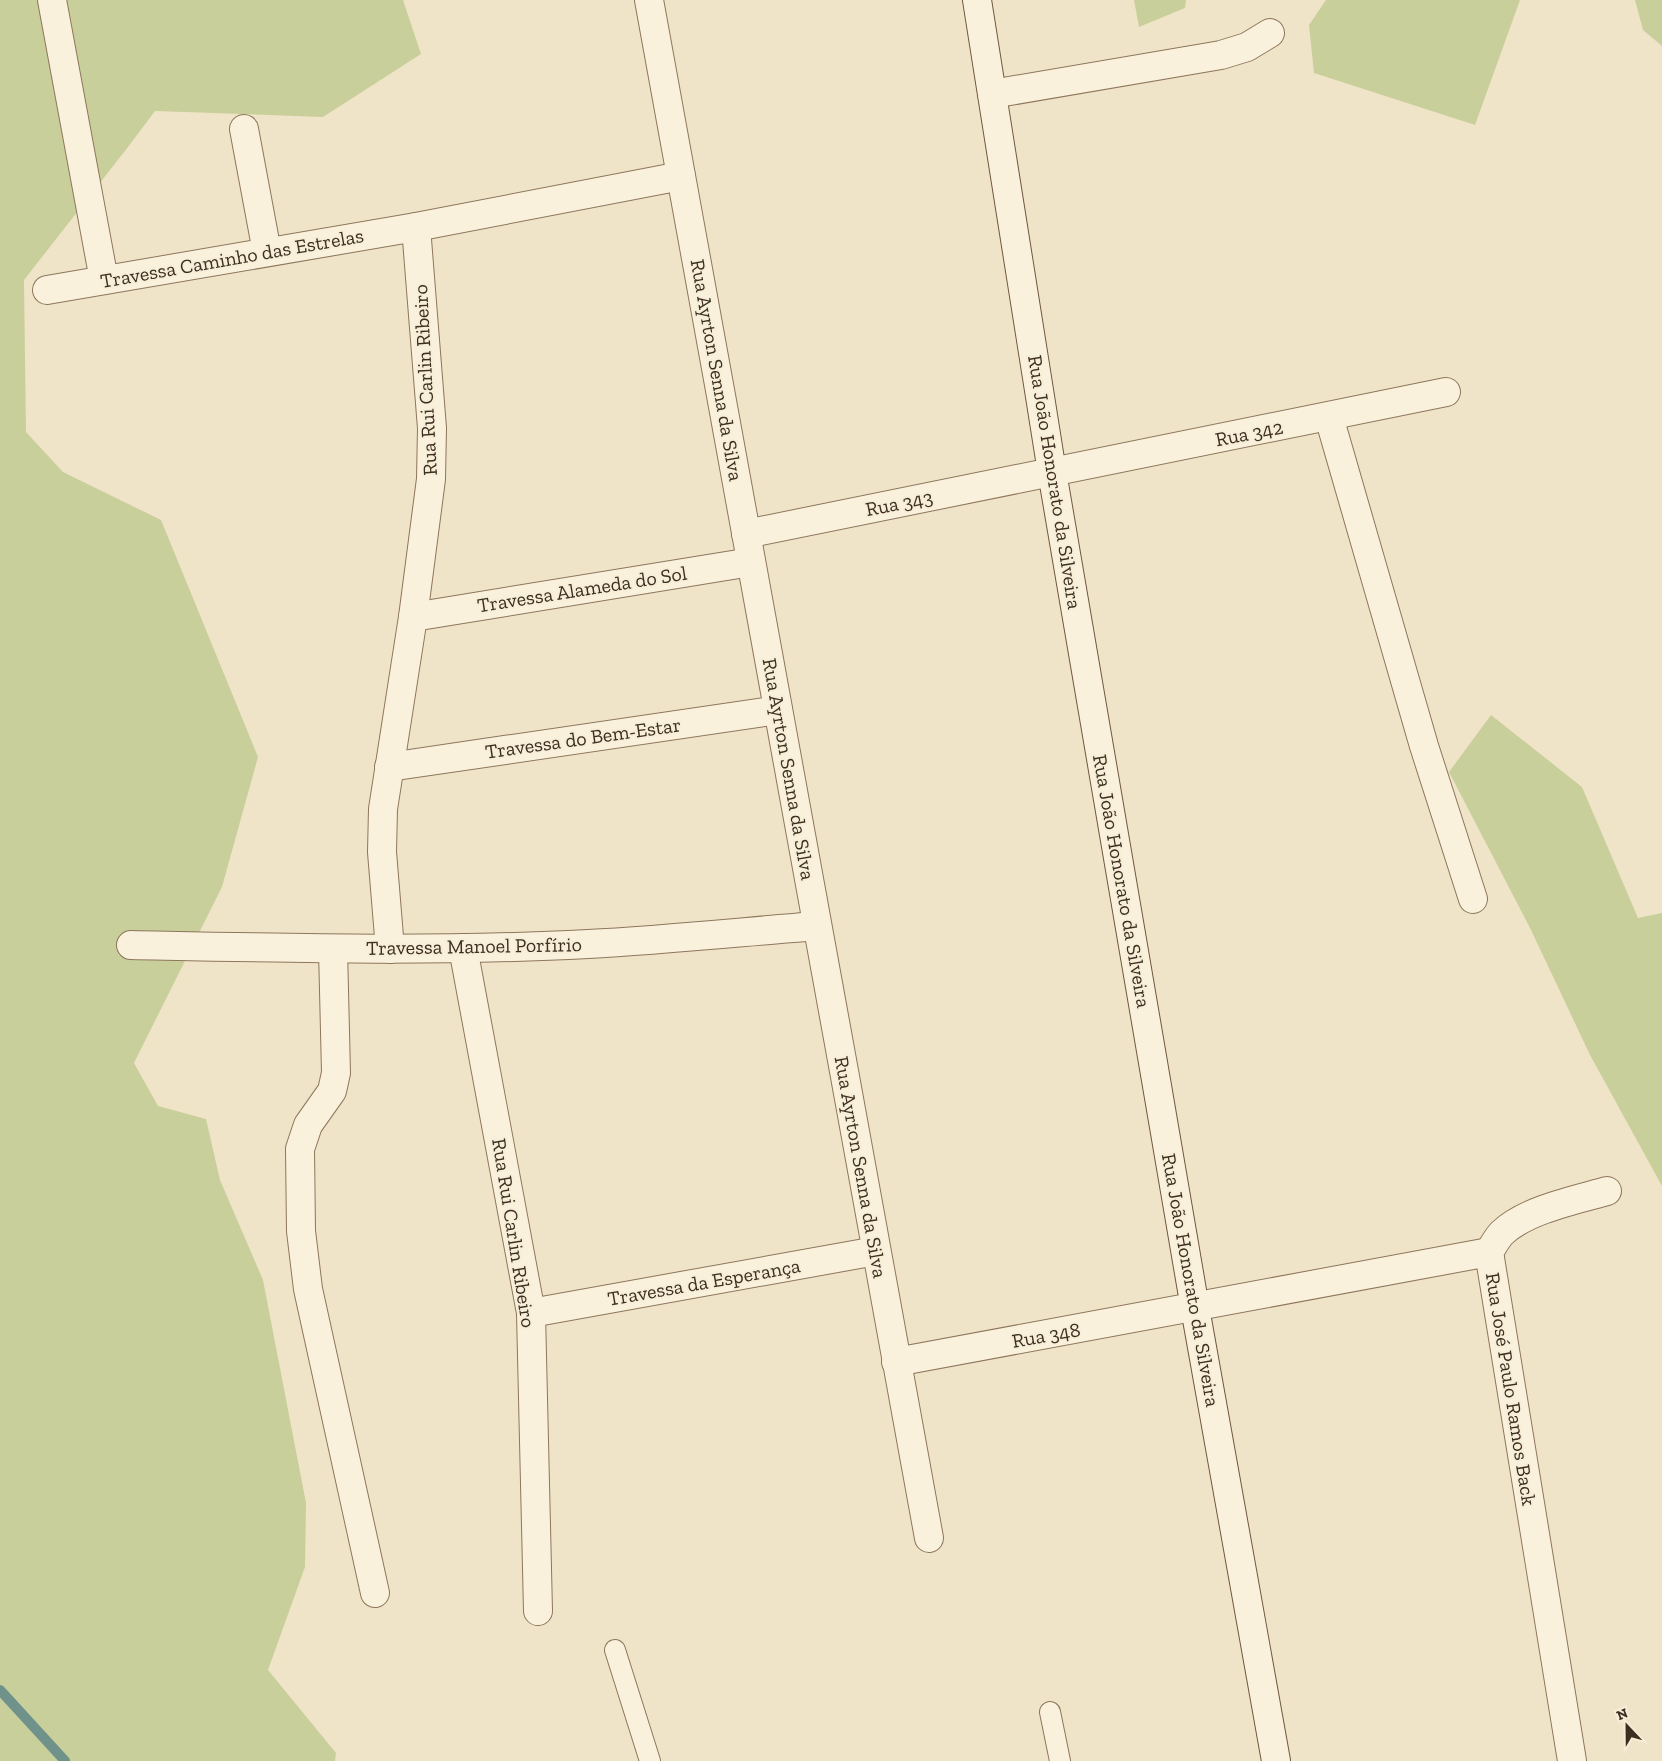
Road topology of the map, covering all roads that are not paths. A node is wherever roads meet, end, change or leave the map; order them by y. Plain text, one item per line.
1 (52, 0) edge
2 (649, 0) edge
3 (977, 0) edge
4 (1270, 34) dead end
5 (992, 94) junction
6 (244, 129) dead end
7 (681, 176) junction
8 (416, 227) junction
9 (267, 252) junction
10 (104, 280) junction
11 (47, 290) dead end
12 (1446, 392) dead end
13 (1329, 417) junction
14 (1052, 472) junction
15 (746, 534) junction
16 (751, 562) junction
17 (414, 617) junction
18 (778, 710) junction
19 (389, 767) junction
20 (1473, 899) dead end
21 (817, 926) junction
22 (131, 945) dead end
23 (463, 948) junction
24 (333, 949) junction
25 (390, 949) junction
26 (1606, 1191) dead end
27 (876, 1252) junction
28 (1489, 1252) junction
29 (1196, 1308) junction
30 (531, 1314) junction
31 (896, 1362) junction
32 (928, 1538) dead end
33 (375, 1593) dead end
34 (538, 1611) dead end
35 (615, 1650) dead end
36 (1050, 1712) dead end
37 (650, 1761) edge
38 (1060, 1761) edge
39 (1276, 1761) edge
40 (1572, 1761) edge

1 - 10 street
2 - 7 street, Rua Ayrton Senna da Silva
3 - 5 street, Rua João Honorato da Silveira
4 - 5 street
5 - 14 street, Rua João Honorato da Silveira
6 - 9 street
7 - 8 street
7 - 15 street, Rua Ayrton Senna da Silva
8 - 9 street, Travessa Caminho das Estrelas
8 - 17 street, Rua Rui Carlin Ribeiro
9 - 10 street, Travessa Caminho das Estrelas
10 - 11 street, Travessa Caminho das Estrelas
12 - 13 street, Rua 342
13 - 14 street, Rua 342
13 - 20 street
14 - 15 street, Rua 343
14 - 29 street, Rua João Honorato da Silveira
15 - 16 street, Rua Ayrton Senna da Silva
16 - 17 street, Travessa Alameda do Sol
16 - 18 street, Rua Ayrton Senna da Silva
17 - 19 street, Rua Rui Carlin Ribeiro
18 - 19 street, Travessa do Bem-Estar
18 - 21 street, Rua Ayrton Senna da Silva
19 - 25 street, Rua Rui Carlin Ribeiro
21 - 23 street, Travessa Manoel Porfírio
21 - 27 street, Rua Ayrton Senna da Silva
22 - 24 street, Travessa Manoel Porfírio
23 - 25 street, Travessa Manoel Porfírio
23 - 30 street, Rua Rui Carlin Ribeiro
24 - 25 street, Travessa Manoel Porfírio
24 - 33 street
26 - 28 street
27 - 30 street, Travessa da Esperança
27 - 31 street, Rua Ayrton Senna da Silva
28 - 29 street, Rua José Paulo Ramos Back
28 - 40 street, Rua José Paulo Ramos Back
29 - 31 street, Rua 348
29 - 39 street, Rua João Honorato da Silveira
30 - 34 street, Rua Rui Carlin Ribeiro
31 - 32 street, Rua Ayrton Senna da Silva
35 - 37 lane
36 - 38 lane

